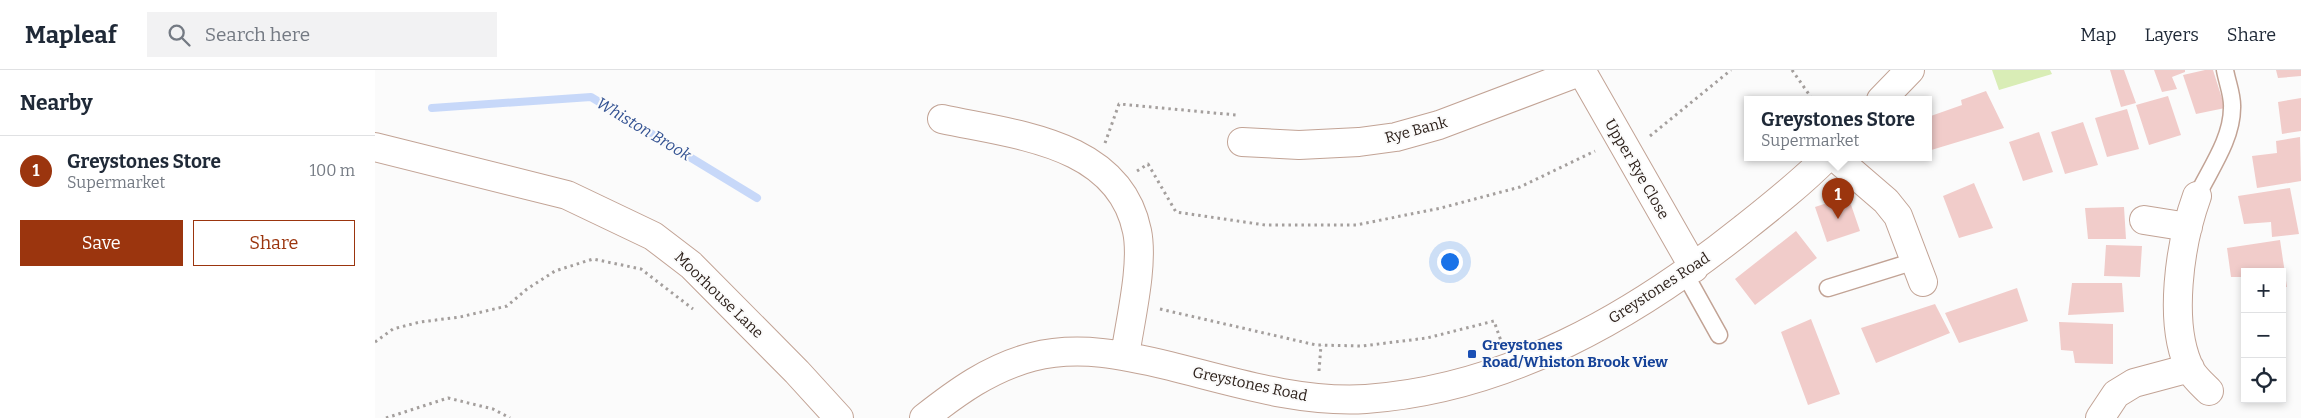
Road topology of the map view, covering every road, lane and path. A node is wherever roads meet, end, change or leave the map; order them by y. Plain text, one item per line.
1 (1731, 70) edge
2 (1792, 70) edge
3 (1910, 70) edge
4 (2225, 70) edge
5 (1581, 71) edge
6 (1810, 96) edge
7 (1885, 96) edge
8 (942, 119) dead end
9 (1246, 142) joint
10 (1624, 146) junction
11 (375, 147) edge
12 (1823, 161) edge
13 (1840, 161) edge
14 (1090, 164) junction
15 (1115, 185) junction
16 (2197, 196) joint
17 (2144, 220) dead end
18 (2188, 227) junction
19 (1690, 271) junction
20 (1919, 271) joint
21 (1828, 288) dead end
22 (1133, 302) junction
23 (694, 309) dead end
24 (1719, 335) dead end
25 (375, 342) edge
26 (1125, 356) junction
27 (1510, 367) junction
28 (2190, 368) junction
29 (2209, 391) dead end
30 (386, 418) edge
31 (510, 418) edge
32 (839, 418) edge
33 (924, 418) edge
34 (2100, 418) edge

1 - 10 path
2 - 6 path
3 - 7 street
4 - 16 lane
5 - 9 street, Rye Bank
5 - 10 street, Upper Rye Close
8 - 14 street
9 - 14 path
10 - 15 path
10 - 19 street, Upper Rye Close
11 - 32 street, Moorhouse Lane
12 - 19 street, Greystones Road
13 - 20 street
14 - 15 street
15 - 22 street
16 - 18 street
17 - 18 street
18 - 28 street
19 - 24 lane
19 - 27 street, Greystones Road
20 - 21 lane
22 - 26 street
22 - 27 path
23 - 25 path
26 - 27 street, Greystones Road
26 - 33 street, Greystones Road
28 - 29 street
28 - 34 street
30 - 31 path

